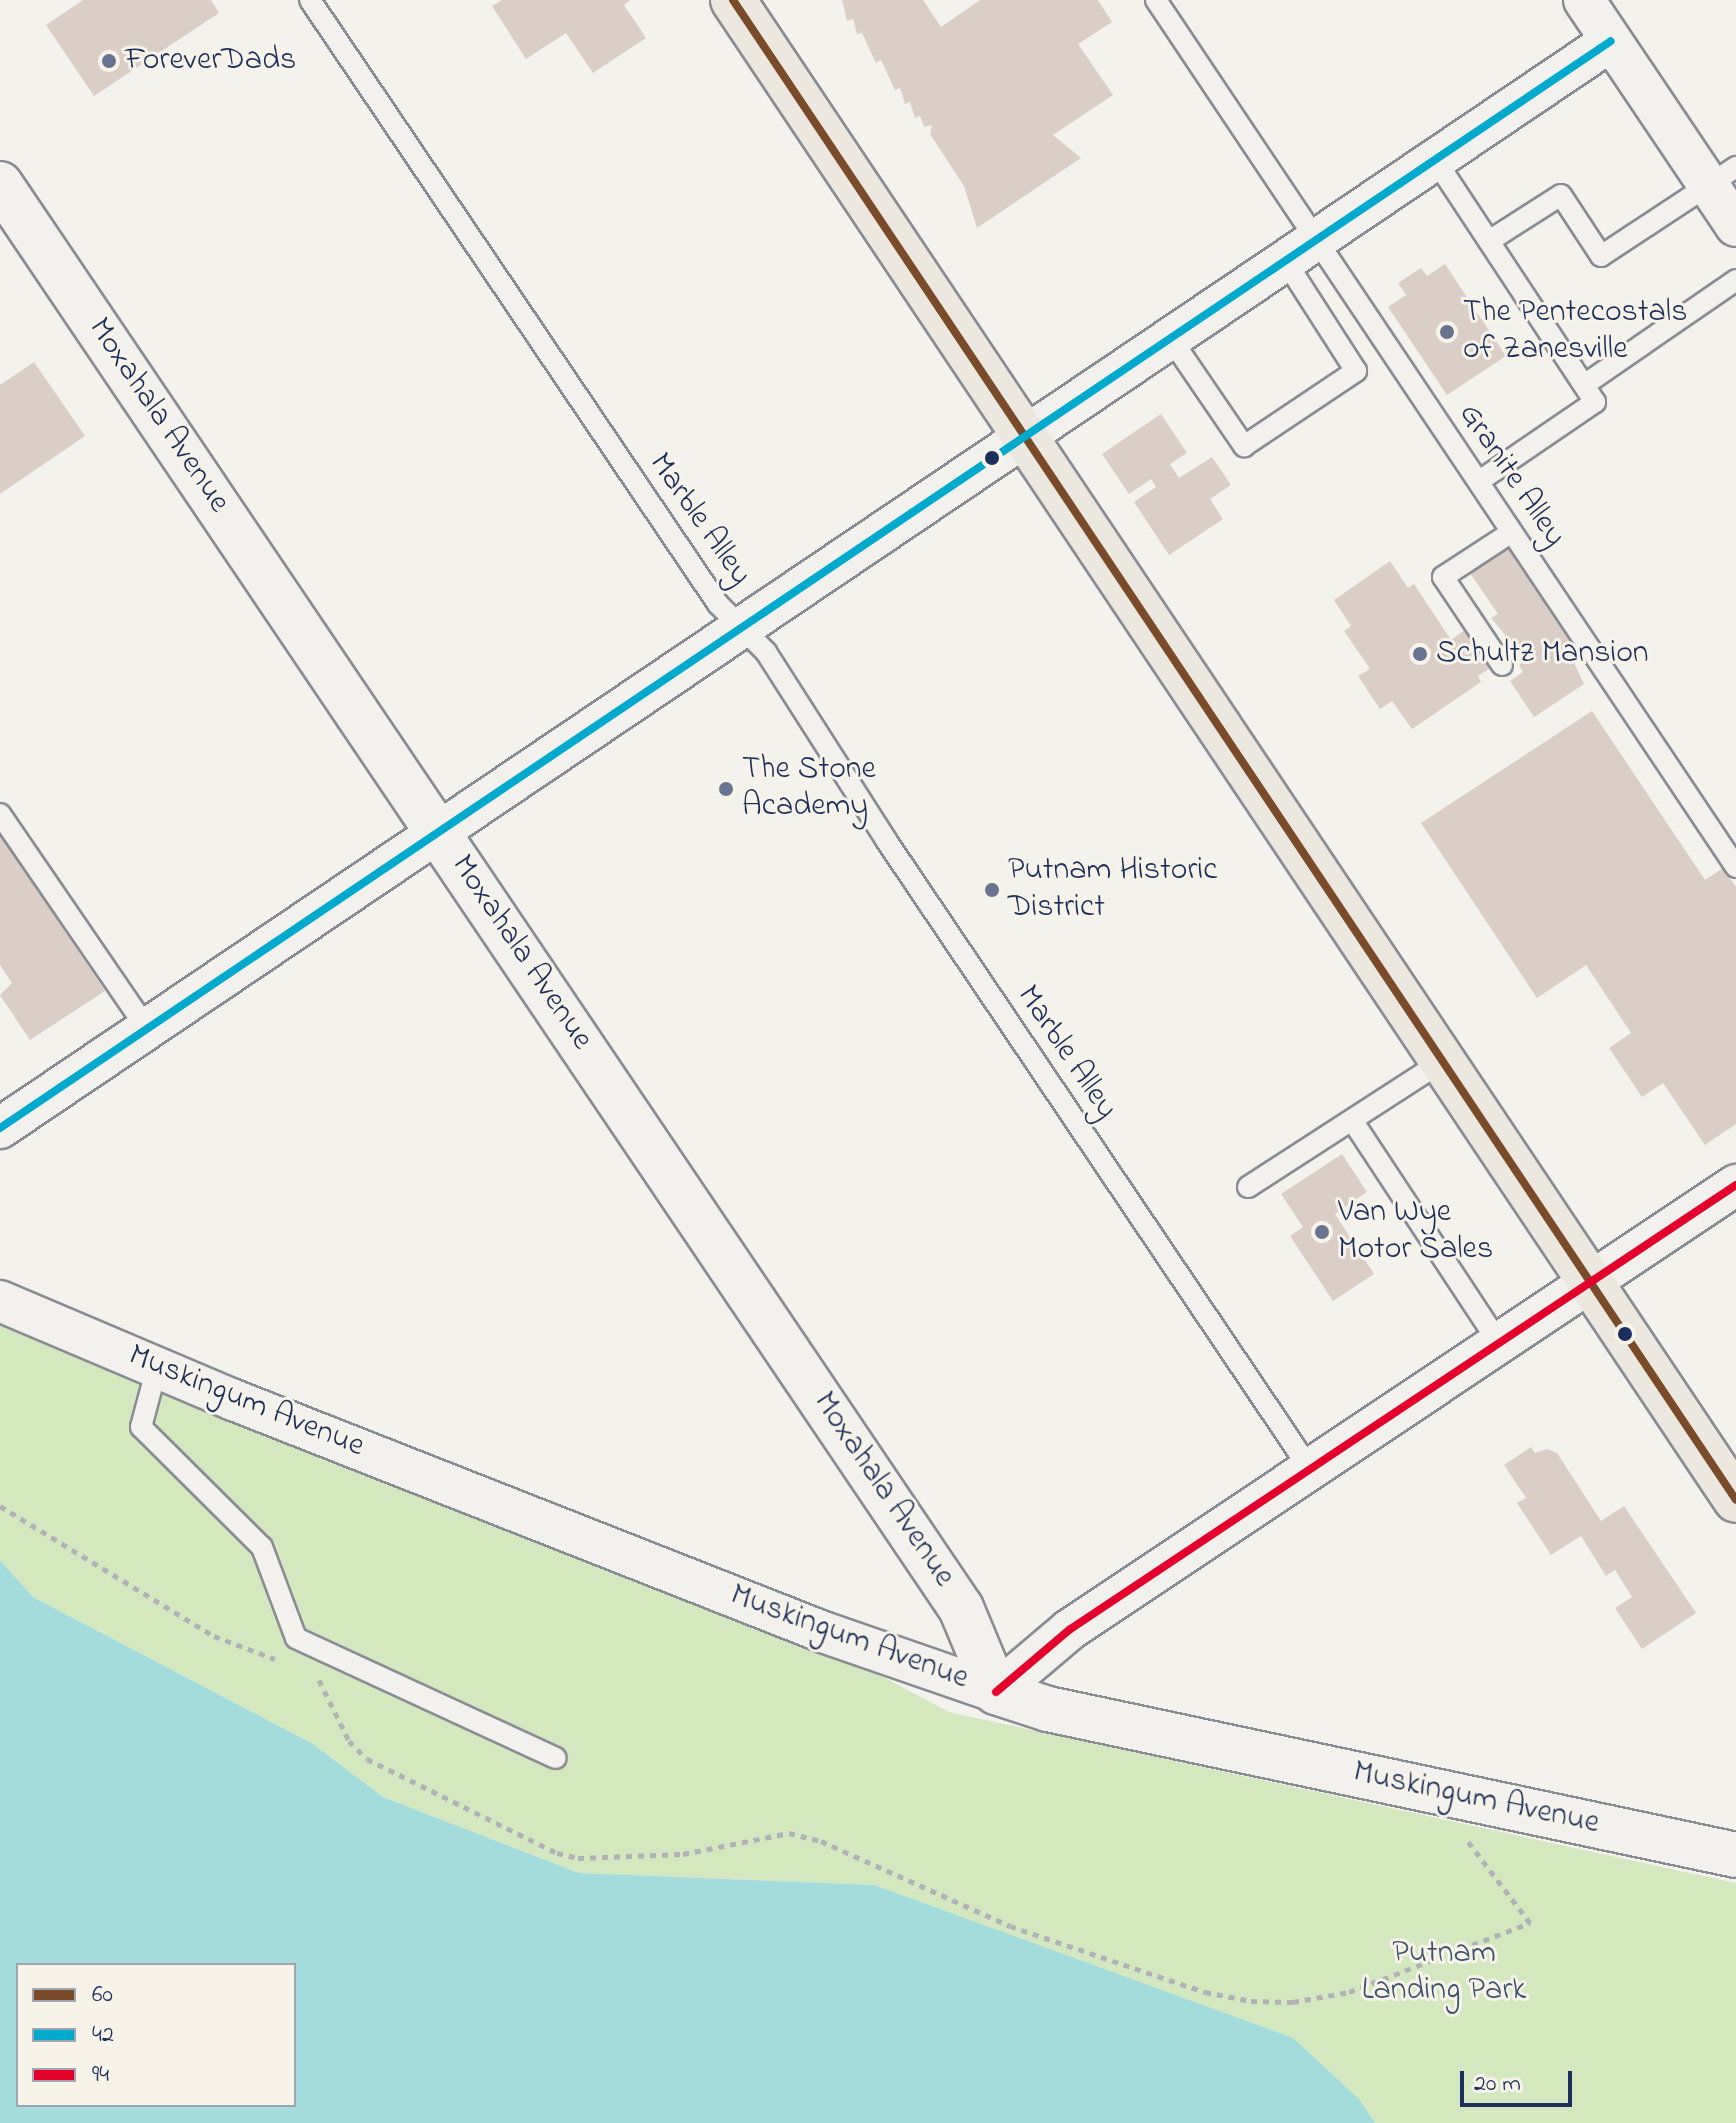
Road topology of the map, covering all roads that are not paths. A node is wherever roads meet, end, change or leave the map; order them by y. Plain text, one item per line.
1 (310, 0) edge
2 (733, 0) edge
3 (1156, 0) edge
4 (1584, 0) edge
5 (1611, 41) junction
6 (1436, 161) junction
7 (1722, 176) edge
8 (0, 184) edge
9 (1736, 226) edge
10 (1489, 241) junction
11 (1302, 251) junction
12 (1736, 280) edge
13 (1171, 339) junction
14 (1584, 385) junction
15 (1025, 437) junction
16 (1479, 481) junction
17 (1512, 532) junction
18 (742, 628) junction
19 (1502, 665) dead end
20 (0, 814) edge
21 (438, 832) junction
22 (1736, 867) edge
23 (147, 1029) junction
24 (1443, 1061) junction
25 (1352, 1120) junction
26 (0, 1128) edge
27 (1736, 1185) edge
28 (1248, 1187) dead end
29 (1591, 1282) junction
30 (0, 1301) edge
31 (1499, 1343) junction
32 (157, 1367) junction
33 (1310, 1469) junction
34 (1736, 1500) edge
35 (996, 1692) junction
36 (556, 1758) dead end
37 (1736, 1855) edge

1 - 18 lane, Marble Alley
2 - 15 main road
3 - 11 lane, Granite Alley
4 - 5 street
5 - 6 street
5 - 7 street
6 - 10 lane
6 - 11 street
7 - 9 street
7 - 10 lane
8 - 21 street, Moxahala Avenue
10 - 14 lane
11 - 13 street
11 - 13 lane
11 - 16 lane, Granite Alley
12 - 14 lane
13 - 15 street
14 - 16 lane
15 - 18 street
15 - 24 main road
16 - 17 lane, Granite Alley
17 - 19 lane
17 - 22 lane, Granite Alley
18 - 21 street
18 - 33 lane, Marble Alley
20 - 23 lane
21 - 23 street
21 - 35 street, Moxahala Avenue
23 - 26 street
24 - 25 lane
24 - 29 main road
25 - 28 lane
25 - 31 lane
27 - 29 street
29 - 31 street
29 - 34 main road
30 - 32 street, Muskingum Avenue
31 - 33 street
32 - 35 street, Muskingum Avenue
32 - 36 lane
33 - 35 street
35 - 37 street, Muskingum Avenue

